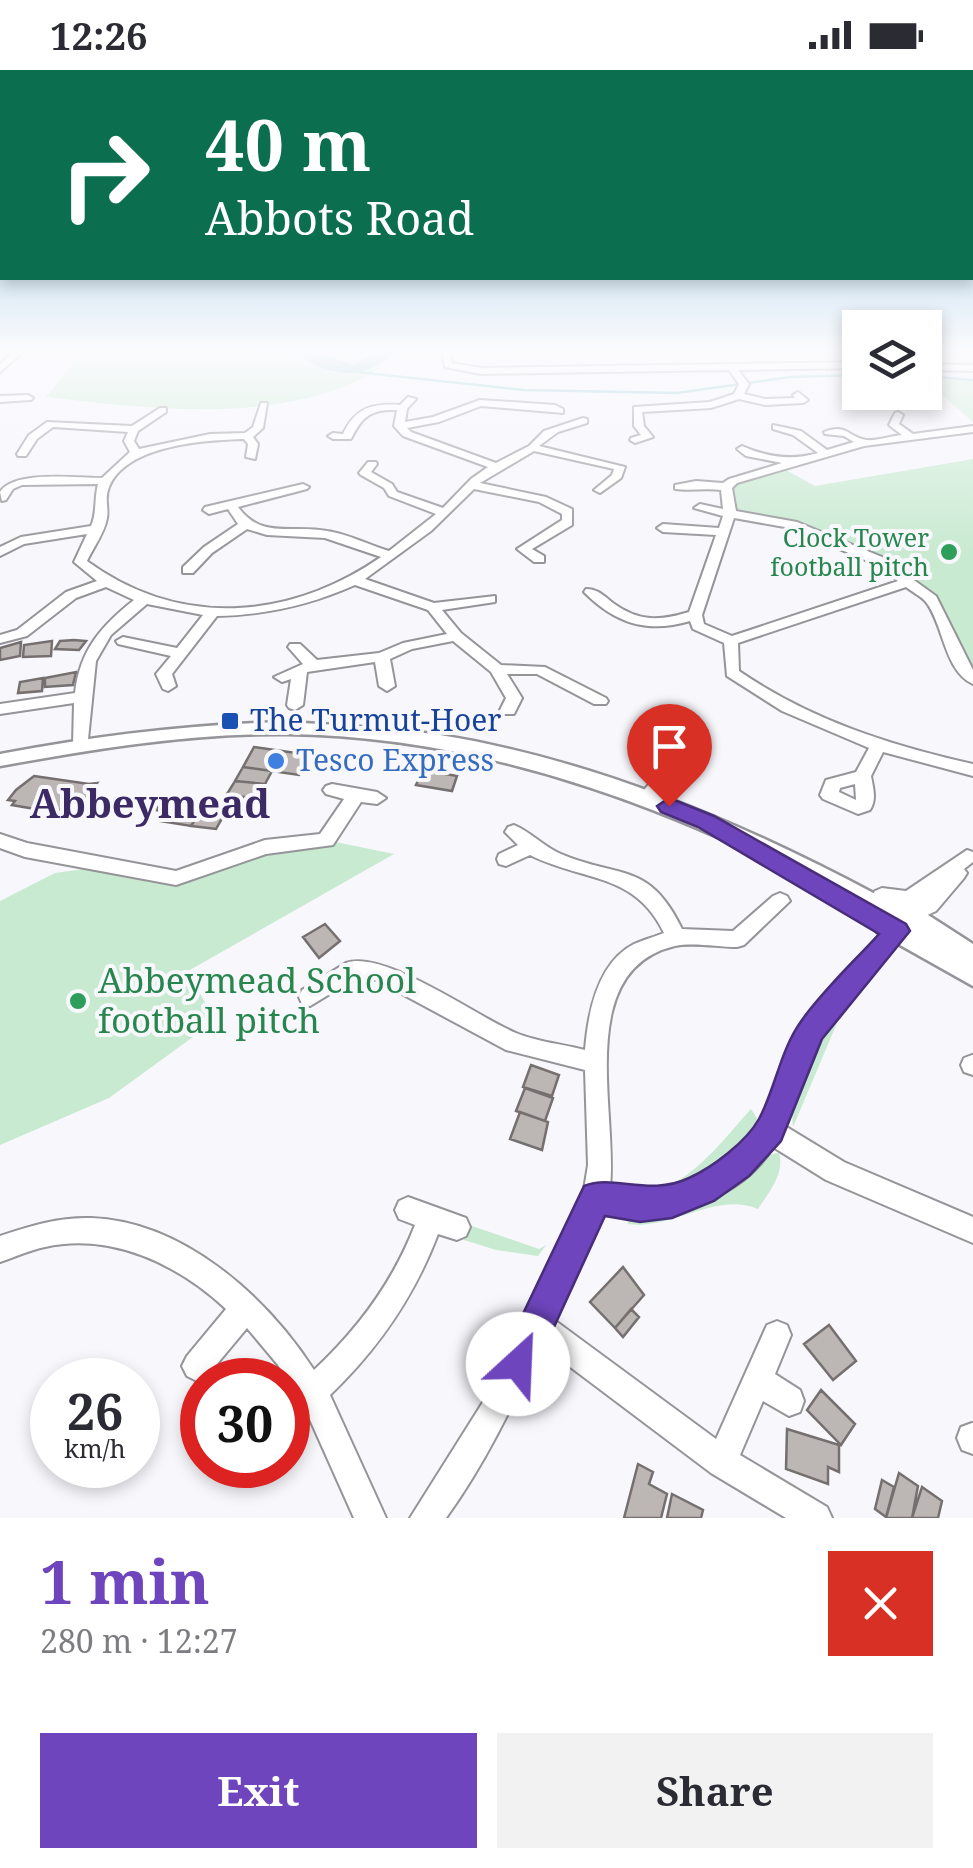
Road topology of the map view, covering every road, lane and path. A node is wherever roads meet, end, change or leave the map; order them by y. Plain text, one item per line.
1 (150, 419) edge
2 (260, 419) edge
3 (353, 419) edge
4 (401, 419) edge
5 (439, 419) edge
6 (636, 419) edge
7 (897, 419) edge
8 (583, 420) dead end
9 (399, 426) junction
10 (777, 427) dead end
11 (973, 427) edge
12 (134, 429) junction
13 (829, 432) dead end
14 (246, 436) junction
15 (333, 436) dead end
16 (347, 437) junction
17 (361, 438) dead end
18 (913, 438) junction
19 (635, 440) dead end
20 (863, 443) junction
21 (533, 448) junction
22 (742, 449) dead end
23 (136, 452) junction
24 (22, 454) dead end
25 (826, 454) junction
26 (251, 457) dead end
27 (793, 462) junction
28 (497, 467) junction
29 (363, 471) dead end
30 (105, 481) junction
31 (472, 484) junction
32 (303, 487) dead end
33 (678, 487) dead end
34 (726, 488) junction
35 (600, 490) dead end
36 (2, 498) edge
37 (231, 505) junction
38 (700, 508) dead end
39 (209, 510) dead end
40 (444, 513) junction
41 (730, 513) junction
42 (245, 525) junction
43 (663, 528) dead end
44 (96, 529) junction
45 (723, 532) junction
46 (508, 545) dead end
47 (523, 549) junction
48 (0, 552) edge
49 (387, 555) junction
50 (539, 559) dead end
51 (192, 566) dead end
52 (354, 580) junction
53 (909, 582) junction
54 (103, 583) junction
55 (591, 592) dead end
56 (143, 600) junction
57 (479, 602) dead end
58 (432, 607) junction
59 (212, 613) junction
60 (695, 615) junction
61 (456, 636) junction
62 (0, 638) edge
63 (123, 641) dead end
64 (731, 641) junction
65 (295, 647) dead end
66 (178, 654) junction
67 (382, 657) junction
68 (307, 668) junction
69 (497, 669) junction
70 (282, 677) dead end
71 (162, 678) dead end
72 (973, 679) edge
73 (387, 686) dead end
74 (83, 697) junction
75 (600, 701) dead end
76 (295, 706) dead end
77 (0, 709) edge
78 (508, 710) dead end
79 (81, 745) junction
80 (878, 747) junction
81 (0, 760) edge
82 (670, 769) dead end
83 (973, 770) edge
84 (862, 776) dead end
85 (332, 790) dead end
86 (356, 794) junction
87 (377, 798) dead end
88 (647, 798) junction
89 (706, 822) junction
90 (514, 832) dead end
91 (0, 841) edge
92 (529, 848) junction
93 (970, 852) edge
94 (506, 859) dead end
95 (780, 900) dead end
96 (913, 912) junction
97 (676, 937) junction
98 (973, 956) edge
99 (973, 976) edge
100 (310, 997) dead end
101 (593, 1062) junction
102 (770, 1131) junction
103 (596, 1198) junction
104 (432, 1218) dead end
105 (973, 1230) edge
106 (0, 1248) edge
107 (246, 1306) junction
108 (536, 1324) junction
109 (777, 1335) dead end
110 (204, 1358) edge
111 (756, 1379) junction
112 (312, 1392) junction
113 (788, 1401) dead end
114 (722, 1462) junction
115 (370, 1518) edge
116 (426, 1518) edge
117 (816, 1518) edge

1 - 12 street
2 - 14 street
3 - 16 street
4 - 9 street
5 - 9 street
6 - 19 street
7 - 18 street
8 - 21 street
9 - 28 street
10 - 25 street
11 - 18 street
12 - 23 street
12 - 24 street
13 - 20 street
14 - 23 street
14 - 26 street
15 - 16 street
16 - 17 street
18 - 20 street
20 - 25 street
21 - 28 street
21 - 35 street
22 - 27 street
23 - 30 street
25 - 27 street
27 - 34 street
28 - 31 street
29 - 40 street
30 - 36 street
30 - 44 street
31 - 40 street
31 - 47 street
32 - 37 street
33 - 34 street
34 - 41 street
37 - 39 street
37 - 42 street
38 - 41 street
40 - 49 street
41 - 45 street
41 - 53 street
42 - 49 street
42 - 51 street
43 - 45 street
44 - 48 street
44 - 54 street
45 - 60 street
46 - 47 street
47 - 50 street
49 - 52 street
52 - 58 street
52 - 59 street
53 - 64 street
53 - 72 street
54 - 56 street
54 - 62 street
55 - 60 street
56 - 59 street
56 - 74 street
57 - 58 street
58 - 61 street
59 - 66 street
60 - 64 street
61 - 67 street
61 - 69 street
63 - 66 street
64 - 80 street
65 - 68 street
66 - 71 street
67 - 68 street
67 - 73 street
68 - 70 street
68 - 76 street
69 - 75 street
69 - 78 street
74 - 77 street
74 - 79 street
79 - 81 street
79 - 88 street
80 - 83 street
80 - 84 street
82 - 88 street
85 - 86 street
86 - 87 street
86 - 91 street
88 - 89 street
89 - 96 street
89 - 96 street
90 - 92 street
92 - 94 street
92 - 97 street
93 - 96 street
95 - 97 street
96 - 98 street
96 - 99 street
96 - 102 street
97 - 101 street
100 - 101 street
101 - 103 street
102 - 103 street
102 - 105 street
103 - 108 street
104 - 112 street
106 - 107 street
107 - 110 street
107 - 112 street
108 - 114 street
108 - 116 street
109 - 111 street
111 - 113 street
111 - 114 street
112 - 115 street
114 - 117 street

